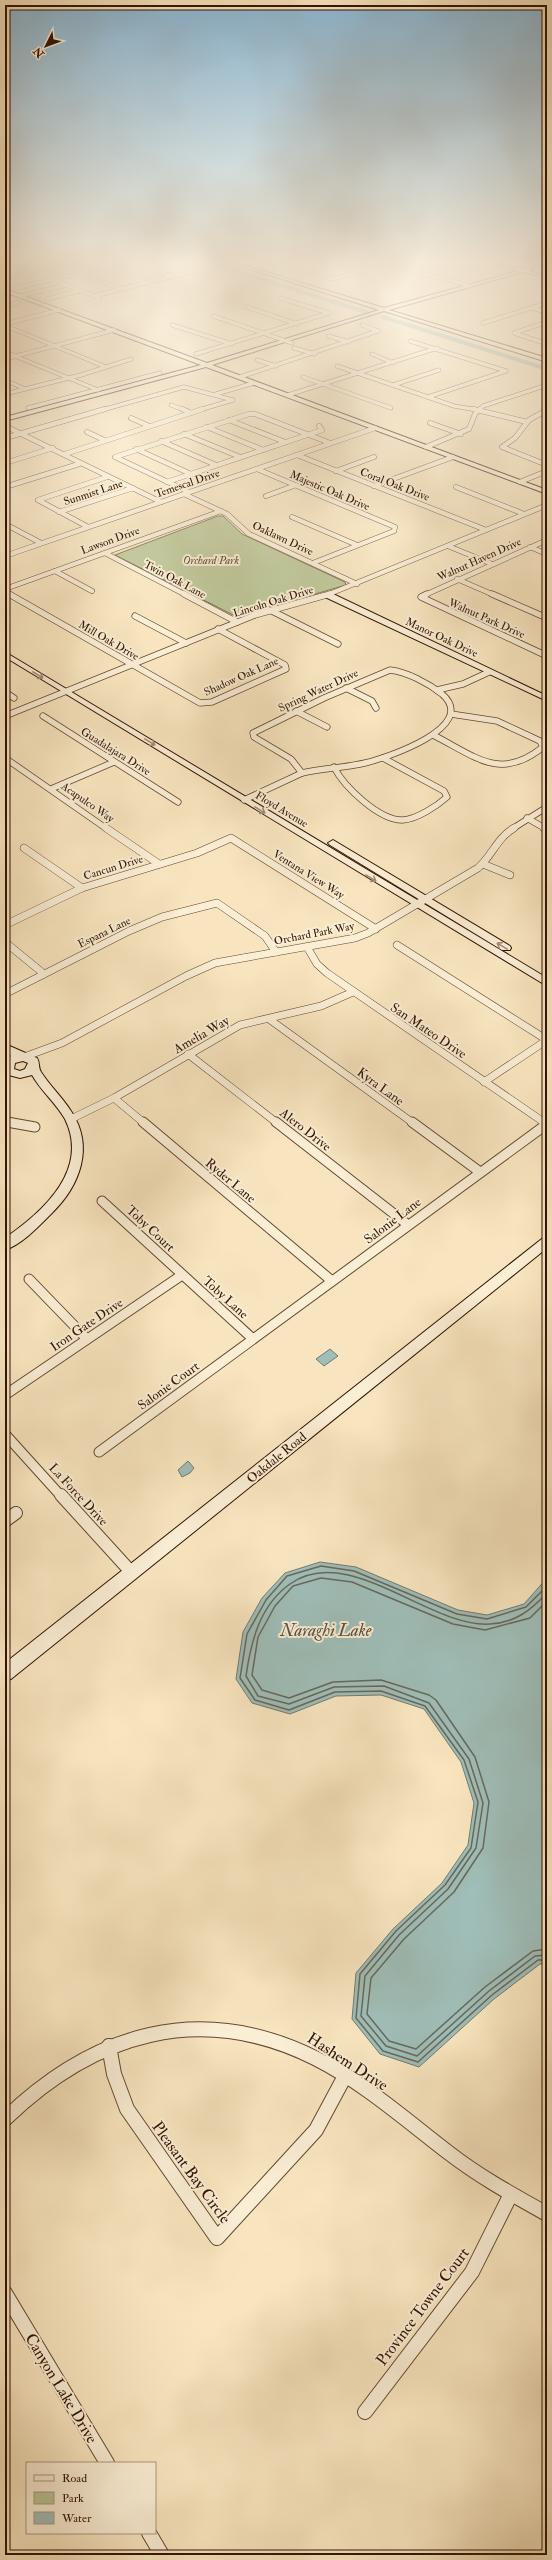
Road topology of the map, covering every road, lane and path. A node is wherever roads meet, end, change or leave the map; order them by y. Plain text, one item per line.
1 (13, 383) edge
2 (47, 383) edge
3 (82, 383) edge
4 (122, 383) edge
5 (142, 383) edge
6 (146, 383) edge
7 (252, 383) edge
8 (255, 383) edge
9 (389, 383) edge
10 (398, 383) edge
11 (469, 383) edge
12 (324, 384) joint
13 (393, 385) junction
14 (546, 385) edge
15 (25, 389) junction
16 (98, 390) junction
17 (5, 394) edge
18 (215, 395) junction
19 (288, 395) junction
20 (428, 397) junction
21 (172, 405) dead end
22 (28, 408) dead end
23 (392, 408) dead end
24 (547, 410) edge
25 (476, 411) junction
26 (191, 413) junction
27 (131, 418) dead end
28 (5, 419) edge
29 (229, 420) junction
30 (5, 422) edge
31 (527, 422) junction
32 (430, 423) dead end
33 (5, 426) edge
34 (149, 426) junction
35 (319, 426) dead end
36 (207, 427) junction
37 (374, 428) junction
38 (86, 432) dead end
39 (22, 433) junction
40 (184, 434) junction
41 (461, 434) junction
42 (308, 435) junction
43 (5, 438) edge
44 (104, 440) junction
45 (161, 441) junction
46 (285, 442) junction
47 (330, 443) junction
48 (426, 447) junction
49 (53, 448) junction
50 (136, 449) junction
51 (263, 450) junction
52 (65, 454) junction
53 (297, 455) junction
54 (374, 457) dead end
55 (453, 457) junction
56 (240, 458) junction
57 (5, 463) edge
58 (79, 464) junction
59 (216, 465) junction
60 (547, 465) edge
61 (257, 468) junction
62 (336, 471) junction
63 (547, 471) edge
64 (191, 474) junction
65 (107, 476) junction
66 (167, 482) junction
67 (520, 482) junction
68 (296, 485) junction
69 (374, 486) junction
70 (5, 487) edge
71 (133, 488) junction
72 (456, 488) dead end
73 (547, 492) edge
74 (187, 493) junction
75 (266, 496) dead end
76 (161, 502) junction
77 (547, 505) edge
78 (222, 510) junction
79 (59, 512) junction
80 (524, 514) junction
81 (292, 517) dead end
82 (5, 524) edge
83 (88, 527) junction
84 (486, 530) junction
85 (547, 540) edge
86 (41, 543) junction
87 (357, 545) junction
88 (448, 546) junction
89 (530, 547) junction
90 (104, 553) junction
91 (547, 554) edge
92 (5, 556) edge
93 (313, 563) junction
94 (492, 564) junction
95 (55, 571) junction
96 (457, 579) junction
97 (357, 584) junction
98 (5, 588) edge
99 (5, 592) edge
100 (92, 592) dead end
101 (328, 595) junction
102 (421, 597) joint
103 (270, 610) junction
104 (135, 616) dead end
105 (547, 618) edge
106 (237, 622) junction
107 (218, 629) junction
108 (186, 643) junction
109 (338, 644) dead end
110 (5, 645) edge
111 (5, 654) edge
112 (547, 656) edge
113 (132, 665) junction
114 (489, 672) junction
115 (76, 688) junction
116 (346, 688) junction
117 (437, 690) junction
118 (5, 692) edge
119 (67, 692) junction
120 (14, 698) dead end
121 (547, 699) edge
122 (204, 704) joint
123 (376, 708) dead end
124 (296, 711) junction
125 (452, 714) junction
126 (5, 716) edge
127 (43, 716) dead end
128 (328, 727) dead end
129 (433, 735) junction
130 (5, 758) edge
131 (383, 758) junction
132 (114, 762) junction
133 (334, 767) junction
134 (302, 773) junction
135 (51, 788) junction
136 (253, 795) junction
137 (244, 800) junction
138 (178, 802) dead end
139 (547, 807) edge
140 (527, 818) junction
141 (547, 829) edge
142 (231, 838) joint
143 (24, 848) dead end
144 (159, 864) junction
145 (483, 864) junction
146 (510, 875) dead end
147 (82, 888) junction
148 (426, 900) junction
149 (417, 905) junction
150 (5, 925) edge
151 (376, 929) junction
152 (5, 942) edge
153 (397, 945) dead end
154 (307, 947) junction
155 (276, 952) junction
156 (547, 973) edge
157 (44, 974) junction
158 (547, 983) edge
159 (353, 992) junction
160 (5, 994) edge
161 (269, 1019) junction
162 (547, 1040) edge
163 (62, 1043) junction
164 (5, 1048) edge
165 (188, 1054) junction
166 (22, 1057) junction
167 (6, 1062) edge
168 (34, 1066) junction
169 (20, 1075) junction
170 (484, 1082) junction
171 (52, 1094) junction
172 (114, 1098) junction
173 (70, 1119) junction
174 (5, 1122) edge
175 (546, 1124) edge
176 (36, 1127) dead end
177 (480, 1172) junction
178 (102, 1201) dead end
179 (407, 1224) junction
180 (547, 1241) edge
181 (5, 1245) edge
182 (182, 1275) junction
183 (29, 1279) dead end
184 (332, 1281) junction
185 (87, 1339) junction
186 (253, 1339) junction
187 (5, 1395) edge
188 (5, 1434) edge
189 (99, 1452) dead end
190 (16, 1513) dead end
191 (5, 1521) edge
192 (132, 1573) junction
193 (5, 1673) edge
194 (110, 2046) junction
195 (345, 2076) junction
196 (5, 2119) edge
197 (510, 2196) junction
198 (547, 2214) edge
199 (5, 2293) edge
200 (365, 2412) dead end
201 (106, 2462) edge
202 (149, 2534) edge
203 (162, 2555) edge

1 - 15 street
2 - 15 street
3 - 16 street
4 - 16 street
5 - 28 street
6 - 30 street
7 - 18 street
8 - 19 street
9 - 13 street
10 - 13 street
11 - 20 street
12 - 19 street
12 - 23 street
13 - 20 street
14 - 25 street
15 - 17 street
16 - 22 street
18 - 26 street
18 - 39 street
19 - 37 street
20 - 25 street
21 - 26 street
24 - 31 street
25 - 31 street
25 - 41 street
26 - 34 street
27 - 34 street
29 - 36 street
29 - 42 street
29 - 46 street
31 - 60 street
32 - 41 street
33 - 39 street
34 - 44 street
35 - 42 street
36 - 40 street
36 - 51 street
37 - 47 street, Temescal Drive
37 - 48 street
38 - 44 street
39 - 43 street
39 - 49 street
40 - 45 street
40 - 56 street
41 - 48 street
42 - 46 street
42 - 47 street
44 - 52 street
45 - 50 street
45 - 59 street
46 - 51 street
47 - 53 street, Temescal Drive
48 - 55 street
49 - 52 street
49 - 57 street
50 - 64 street
50 - 66 street, Oaklawn Drive
51 - 56 street
52 - 58 street
53 - 61 street, Temescal Drive
53 - 62 street, Coral Oak Drive
54 - 62 street
55 - 67 street
55 - 69 street
56 - 59 street
58 - 65 street
58 - 70 street
59 - 64 street
61 - 68 street, Majestic Oak Drive
61 - 74 street, Temescal Drive
62 - 69 street, Coral Oak Drive
63 - 67 street
64 - 66 street
65 - 71 street
65 - 79 street
66 - 74 street, Oaklawn Drive
67 - 73 street
68 - 75 street
68 - 87 street, Majestic Oak Drive
69 - 84 street, Coral Oak Drive
71 - 76 street
71 - 79 street, Sunmist Lane
72 - 80 street
74 - 76 street, Temescal Drive
74 - 78 street, Oaklawn Drive
76 - 83 street, Temescal Drive
77 - 80 street, Lincoln Oak Drive
78 - 90 street, Lawson Drive
78 - 93 street, Oaklawn Drive
79 - 83 street
80 - 84 street, Lincoln Oak Drive
81 - 87 street
82 - 86 street
83 - 86 street, Temescal Drive
84 - 88 street, Lincoln Oak Drive
85 - 89 street, Walnut Haven Drive
86 - 92 street, Temescal Drive
87 - 93 street
88 - 94 street
88 - 97 street, Lincoln Oak Drive
89 - 91 street
89 - 94 street, Walnut Haven Drive
90 - 95 street, Lawson Drive
90 - 106 street, Twin Oak Lane
93 - 97 street, Oaklawn Drive
94 - 96 street, Walnut Haven Drive
95 - 98 street, Lawson Drive
95 - 100 street
96 - 102 street, Walnut Haven Drive
96 - 105 street
97 - 101 street, Lincoln Oak Drive
99 - 113 street, Mill Oak Drive
101 - 103 street, Lincoln Oak Drive
101 - 114 street, Manor Oak Drive
102 - 112 street, Walnut Park Drive
103 - 106 street, Lincoln Oak Drive
103 - 109 street
104 - 108 street
106 - 107 street, Lincoln Oak Drive
107 - 108 street, Lincoln Oak Drive
107 - 122 street, Shadow Oak Lane
108 - 113 street, Lincoln Oak Drive
110 - 115 street, Floyd Avenue
111 -> 119 street, Floyd Avenue
113 - 115 street, Lincoln Oak Drive
113 - 122 street, Mill Oak Drive
114 - 117 street
114 - 121 street, Manor Oak Drive
115 - 119 street, Lincoln Oak Drive
115 - 136 street, Floyd Avenue
116 - 117 street, Spring Water Drive
116 - 123 street
116 - 124 street, Spring Water Drive
117 - 125 street
118 - 120 street
119 - 126 street, Lincoln Oak Drive
119 -> 137 street, Floyd Avenue
124 - 128 street
124 - 134 street, Spring Water Drive
125 - 129 street
125 - 129 street
127 - 132 street, Guadalajara Drive
129 - 131 street
130 - 135 street, Acapulco Way
131 - 133 street
131 - 133 street
132 - 135 street
132 - 138 street, Guadalajara Drive
133 - 134 street
134 - 136 street
135 - 144 street, Acapulco Way
136 - 137 street
136 - 148 street, Floyd Avenue
137 -> 149 street, Floyd Avenue
139 - 140 street, Orchard Park Way
140 - 141 street
140 - 145 street, Orchard Park Way
142 - 144 street, Cancun Drive
142 - 151 street, Ventana View Way
143 - 147 street
144 - 147 street, Cancun Drive
145 - 146 street
145 - 148 street, Orchard Park Way
147 - 150 street, Cancun Drive
148 - 149 street, Orchard Park Way
156 -> 148 street, Floyd Avenue
149 - 151 street, Orchard Park Way
149 - 158 street, Floyd Avenue
151 - 154 street, Orchard Park Way
152 - 157 street
153 - 162 street
154 - 155 street, Orchard Park Way
154 - 159 street, San Mateo Drive
155 - 157 street, Espana Lane
155 - 163 street, Orchard Park Way
157 - 160 street, Espana Lane
159 - 161 street, Amelia Way
159 - 170 street, San Mateo Drive
161 - 165 street, Amelia Way
161 - 177 street, Kyra Lane
162 - 170 street
163 - 166 street, Orchard Park Way
163 - 168 street, Orchard Park Way
164 - 166 street
165 - 172 street, Amelia Way
165 - 179 street, Alero Drive
166 - 167 street
166 - 168 street
167 - 169 street
168 - 169 street
168 - 171 street
169 - 171 street
170 - 175 street, San Mateo Drive
171 - 173 street
172 - 173 street, Amelia Way
172 - 184 street, Ryder Lane
173 - 181 street
174 - 176 street
175 - 177 street, Salonie Lane
177 - 179 street, Salonie Lane
178 - 182 street, Toby Court
179 - 184 street, Salonie Lane
180 - 192 street, Oakdale Road
182 - 185 street, Iron Gate Drive
182 - 186 street, Toby Lane
183 - 185 street
184 - 186 street, Salonie Lane
185 - 187 street, Iron Gate Drive
186 - 189 street, Salonie Court
188 - 192 street, La Force Drive
190 - 191 street
192 - 193 street, Oakdale Road
194 - 195 street, Hashem Drive
194 - 195 street, Pleasant Bay Circle
194 - 196 street, Hashem Drive
195 - 197 street, Hashem Drive
197 - 198 street, Hashem Drive
197 - 200 street, Province Towne Court
199 - 201 street, Canyon Lake Drive
202 - 203 street

